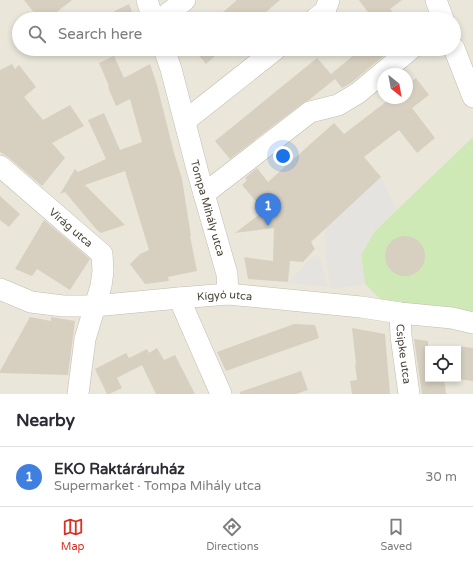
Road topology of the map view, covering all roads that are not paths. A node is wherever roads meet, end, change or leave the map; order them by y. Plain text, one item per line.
1 (147, 0) edge
2 (186, 0) edge
3 (329, 0) edge
4 (436, 0) edge
5 (151, 12) edge
6 (170, 12) edge
7 (324, 12) edge
8 (440, 12) edge
9 (166, 56) edge
10 (267, 56) edge
11 (403, 56) edge
12 (457, 56) edge
13 (473, 97) edge
14 (185, 121) junction
15 (0, 166) edge
16 (204, 194) junction
17 (0, 289) edge
18 (228, 294) junction
19 (179, 298) junction
20 (94, 306) junction
21 (400, 313) junction
22 (473, 316) edge
23 (452, 318) junction
24 (473, 323) edge
25 (78, 394) edge
26 (221, 394) edge
27 (409, 394) edge

1 - 5 street
2 - 6 street
3 - 7 street
4 - 8 street
9 - 14 street, Tompa Mihály utca
10 - 14 street
11 - 16 street
12 - 13 street
14 - 16 street, Tompa Mihály utca
15 - 20 street, Virág utca
16 - 18 street, Tompa Mihály utca
17 - 20 street, Kígyó utca
18 - 19 street, Kígyó utca
18 - 21 street, Kígyó utca
19 - 20 street, Kígyó utca
19 - 26 street
20 - 25 street
21 - 23 street, Kígyó utca
21 - 27 street, Csipke utca
22 - 23 street, Kígyó utca
23 - 24 street, Kígyó utca

